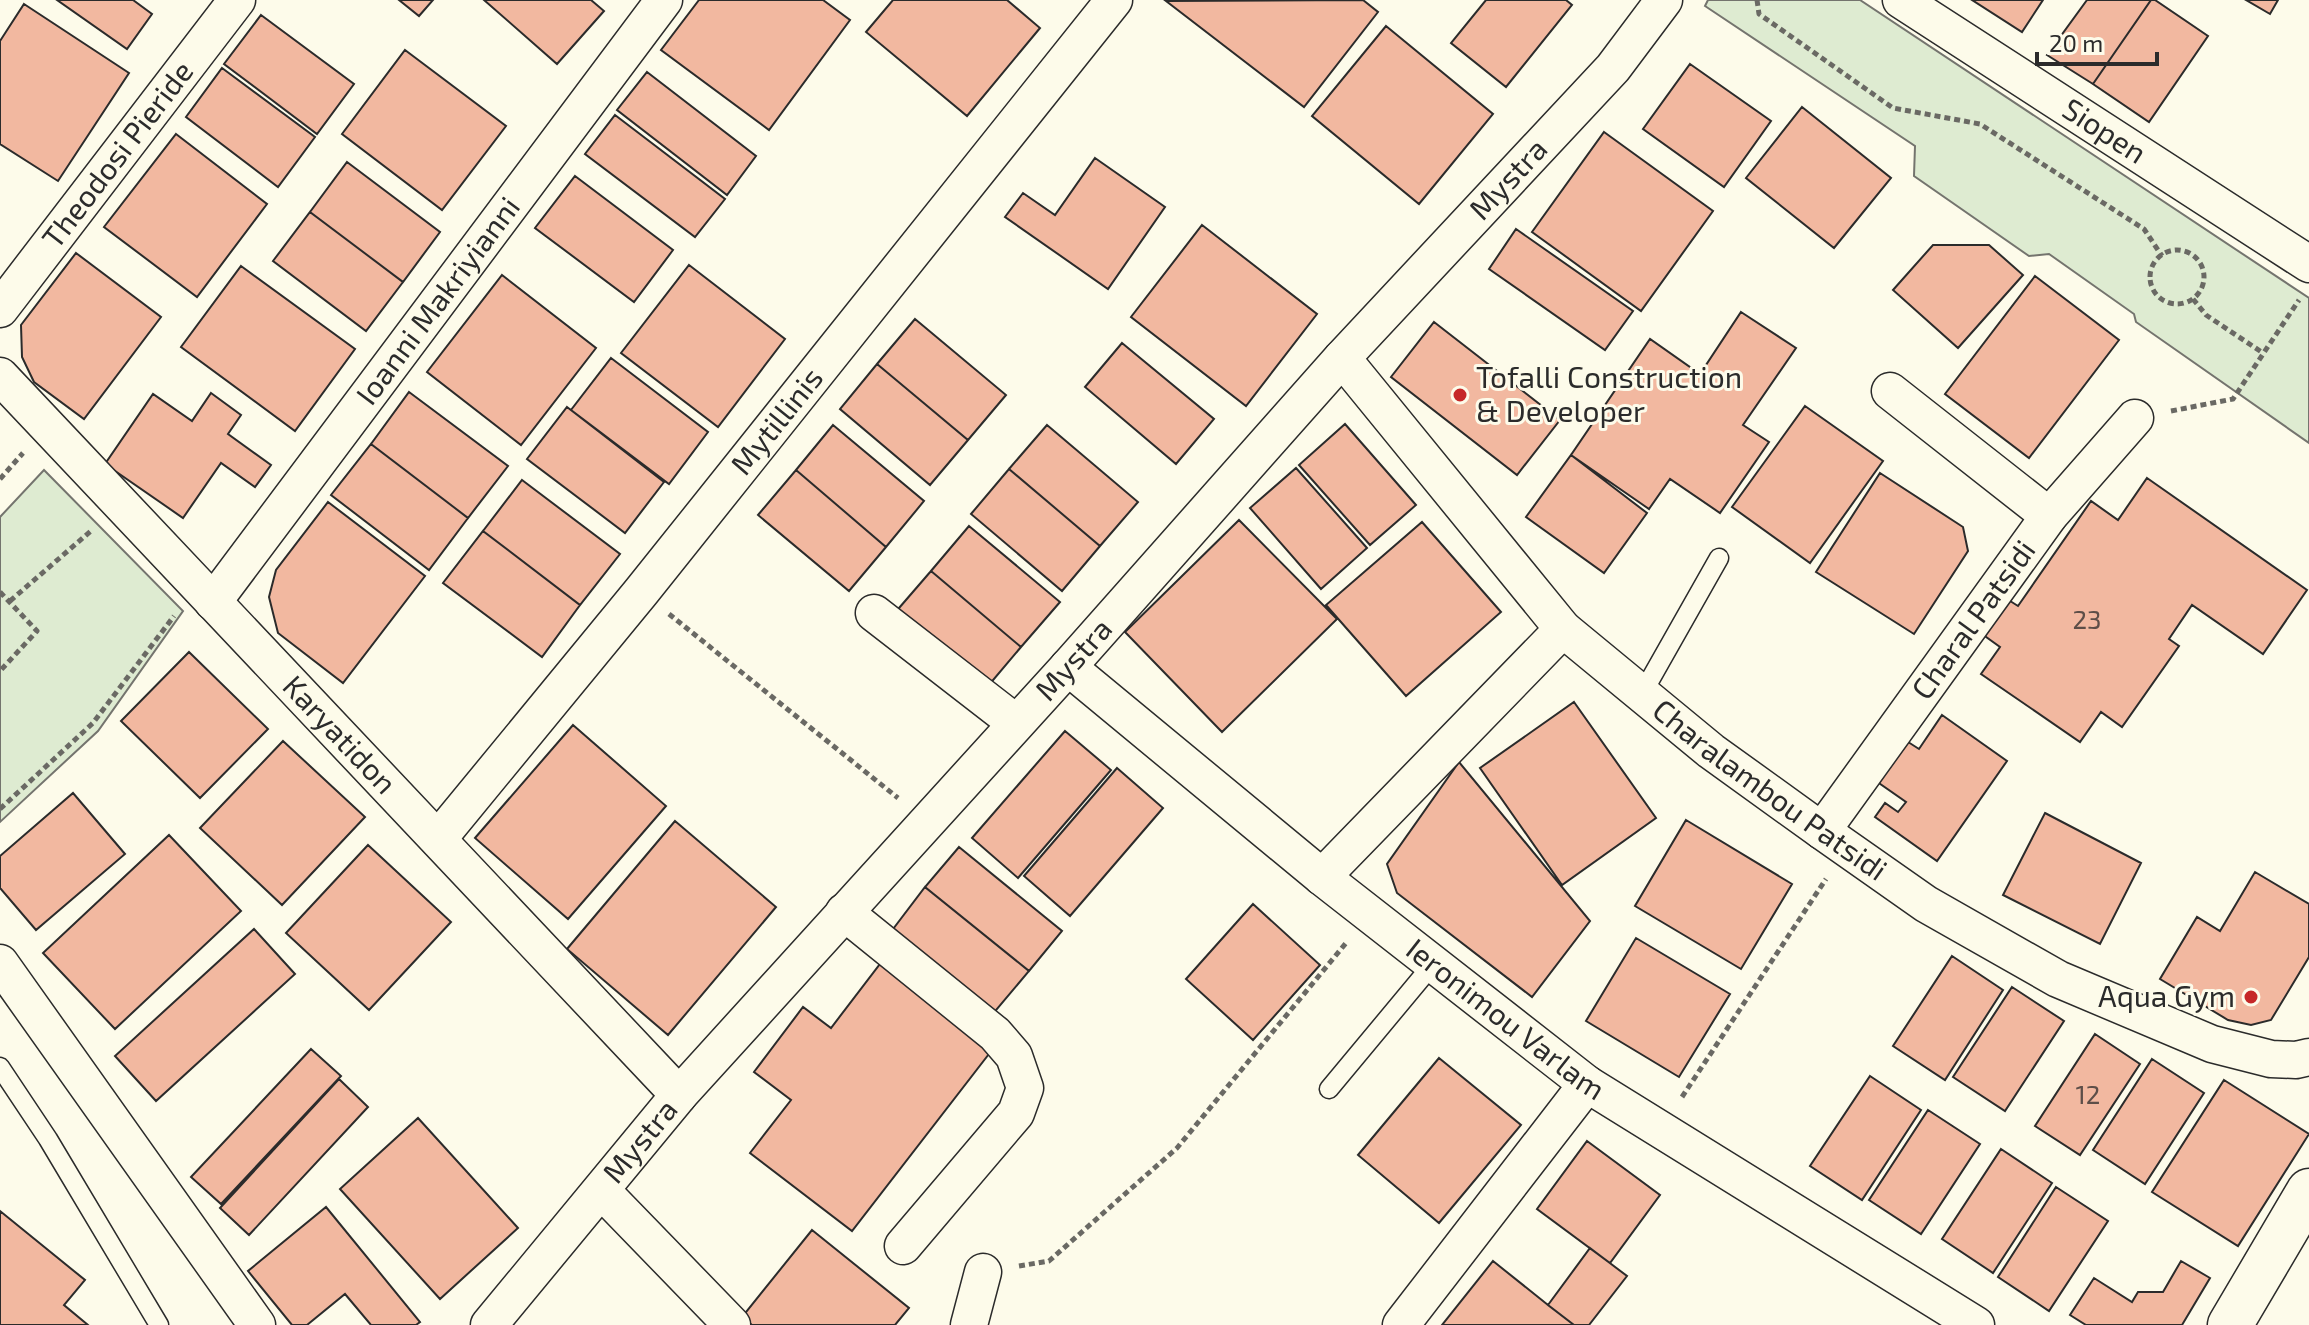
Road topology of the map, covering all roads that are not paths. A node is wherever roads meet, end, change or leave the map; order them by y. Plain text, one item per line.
1 (237, 0) edge
2 (664, 0) edge
3 (1664, 0) edge
4 (1901, 0) edge
5 (1106, 3) edge
6 (2305, 281) edge
7 (0, 309) edge
8 (1342, 358) junction
9 (0, 376) edge
10 (1890, 391) dead end
11 (2135, 418) road end
12 (2049, 516) junction
13 (1719, 558) dead end
14 (213, 602) junction
15 (874, 613) dead end
16 (1563, 629) junction
17 (1068, 667) junction
18 (1642, 694) junction
19 (1016, 723) junction
20 (438, 839) junction
21 (1834, 840) junction
22 (1322, 877) junction
23 (844, 912) junction
24 (0, 963) edge
25 (1433, 964) junction
26 (2309, 1057) edge
27 (0, 1067) edge
28 (1587, 1084) junction
29 (1329, 1089) dead end
30 (679, 1095) junction
31 (602, 1191) junction
32 (2309, 1191) edge
33 (903, 1246) dead end
34 (983, 1272) road end
35 (159, 1325) edge
36 (257, 1325) edge
37 (489, 1325) edge
38 (732, 1325) edge
39 (969, 1325) edge
40 (1401, 1325) edge
41 (1976, 1325) edge
42 (2230, 1325) edge

1 - 7 street, Theodosi Pieride
2 - 14 street, Ioanni Makriyianni
3 - 8 street, Mystra
4 - 6 street, Siopen
5 - 20 street, Mytillinis
8 - 16 street, Charalambou Patsidi
8 - 17 street, Mystra
9 - 14 street, Karyatidon
10 - 12 street
11 - 12 street, Charal Patsidi
12 - 21 street, Charal Patsidi
13 - 18 lane
14 - 20 street, Karyatidon
15 - 19 street
16 - 18 street, Charalambou Patsidi
16 - 22 street
17 - 19 street, Mystra
17 - 22 street, Ieronimou Varlam
18 - 21 street, Charalambou Patsidi
19 - 23 street, Mystra
20 - 30 street, Karyatidon
21 - 26 street, Charalambou Patsidi
22 - 25 street, Ieronimou Varlam
23 - 30 street, Mystra
23 - 33 street
24 - 36 street
25 - 28 street, Ieronimou Varlam
25 - 29 lane
27 - 35 lane
28 - 40 street
28 - 41 street, Ieronimou Varlam
30 - 31 street, Mystra
31 - 37 street, Mystra
31 - 38 street
32 - 42 main road
34 - 39 street

